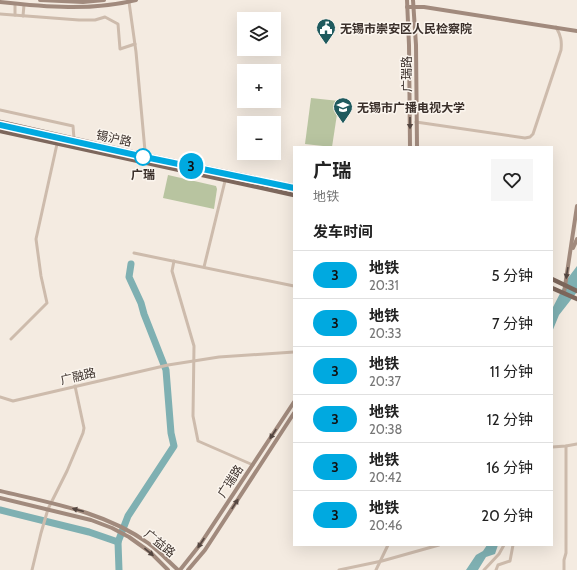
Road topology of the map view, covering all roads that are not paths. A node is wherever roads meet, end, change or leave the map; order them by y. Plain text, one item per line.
1 (40, 0) edge
2 (104, 0) edge
3 (136, 0) edge
4 (407, 0) edge
5 (413, 0) edge
6 (129, 1) edge
7 (0, 2) edge
8 (15, 4) junction
9 (24, 5) junction
10 (414, 6) junction
11 (407, 7) junction
12 (0, 14) edge
13 (15, 15) junction
14 (23, 16) junction
15 (556, 27) junction
16 (577, 31) edge
17 (135, 44) junction
18 (0, 110) edge
19 (0, 122) edge
20 (416, 122) junction
21 (0, 132) edge
22 (74, 139) junction
23 (57, 144) junction
24 (410, 146) edge
25 (417, 146) edge
26 (145, 155) junction
27 (146, 162) junction
28 (225, 181) junction
29 (293, 186) edge
30 (293, 195) edge
31 (577, 206) edge
32 (577, 239) edge
33 (571, 252) junction
34 (134, 253) dead end
35 (174, 261) junction
36 (204, 267) junction
37 (554, 280) edge
38 (565, 285) junction
39 (293, 286) edge
40 (553, 288) edge
41 (577, 291) edge
42 (564, 293) junction
43 (577, 299) edge
44 (11, 339) dead end
45 (293, 352) edge
46 (193, 361) junction
47 (75, 386) junction
48 (0, 397) edge
49 (293, 403) edge
50 (289, 409) junction
51 (293, 412) edge
52 (293, 415) edge
53 (577, 444) edge
54 (566, 446) junction
55 (553, 447) edge
56 (253, 465) junction
57 (0, 491) edge
58 (0, 498) edge
59 (51, 503) junction
60 (48, 509) junction
61 (113, 526) junction
62 (129, 534) junction
63 (388, 546) edge
64 (435, 546) edge
65 (503, 546) edge
66 (513, 546) edge
67 (382, 561) junction
68 (32, 570) edge
69 (168, 570) edge
70 (179, 570) edge
71 (188, 570) edge
72 (339, 570) edge
73 (376, 570) edge
74 (484, 570) edge
75 (496, 570) edge
76 (564, 570) edge

1 - 2 main road
3 - 6 main road
4 - 11 main road, 广瑞路
5 - 10 main road, 广瑞路
6 - 9 main road
6 - 17 street
7 - 8 main road
8 - 9 main road
8 - 13 street
9 - 14 street
10 - 11 main road
10 - 15 main road
10 - 20 main road, 广瑞路
11 -> 24 main road, 广瑞路
12 - 13 street
13 - 14 street
14 - 17 street
15 - 16 main road
15 - 20 street
17 - 26 street
18 - 22 street
19 - 22 main road, 锡沪路
20 - 25 main road, 广瑞路
21 - 23 main road, 锡沪路
22 - 26 main road, 锡沪路
23 - 27 main road, 锡沪路
23 - 44 street
26 - 27 street
26 - 29 main road, 锡沪路
27 - 28 main road, 锡沪路
28 - 30 main road, 锡沪路
28 - 36 street
31 - 33 main road
32 - 33 main road
33 -> 38 main road
34 - 35 street
35 - 36 street
35 - 46 street
36 - 39 street
37 - 38 main road
38 - 41 main road
38 - 42 main road
40 - 42 main road
42 - 43 main road
45 - 46 street
46 - 47 street, 广融路
46 - 56 street
47 - 48 street, 广融路
47 - 59 street
49 - 50 main road, 广瑞路
50 - 51 street
50 -> 56 main road, 广瑞路
71 -> 52 main road, 广瑞路
53 - 54 street
54 - 55 street
54 - 76 street
56 -> 70 main road, 广瑞路
57 - 59 main road
58 - 60 main road
59 - 60 street
61 -> 59 main road
60 - 61 main road
60 - 68 street
61 - 62 main road
62 -> 69 main road, 广益路
62 - 70 main road, 广益路
63 - 67 street
64 - 67 street
65 - 74 street
66 - 75 street
67 - 72 street
67 - 73 street

